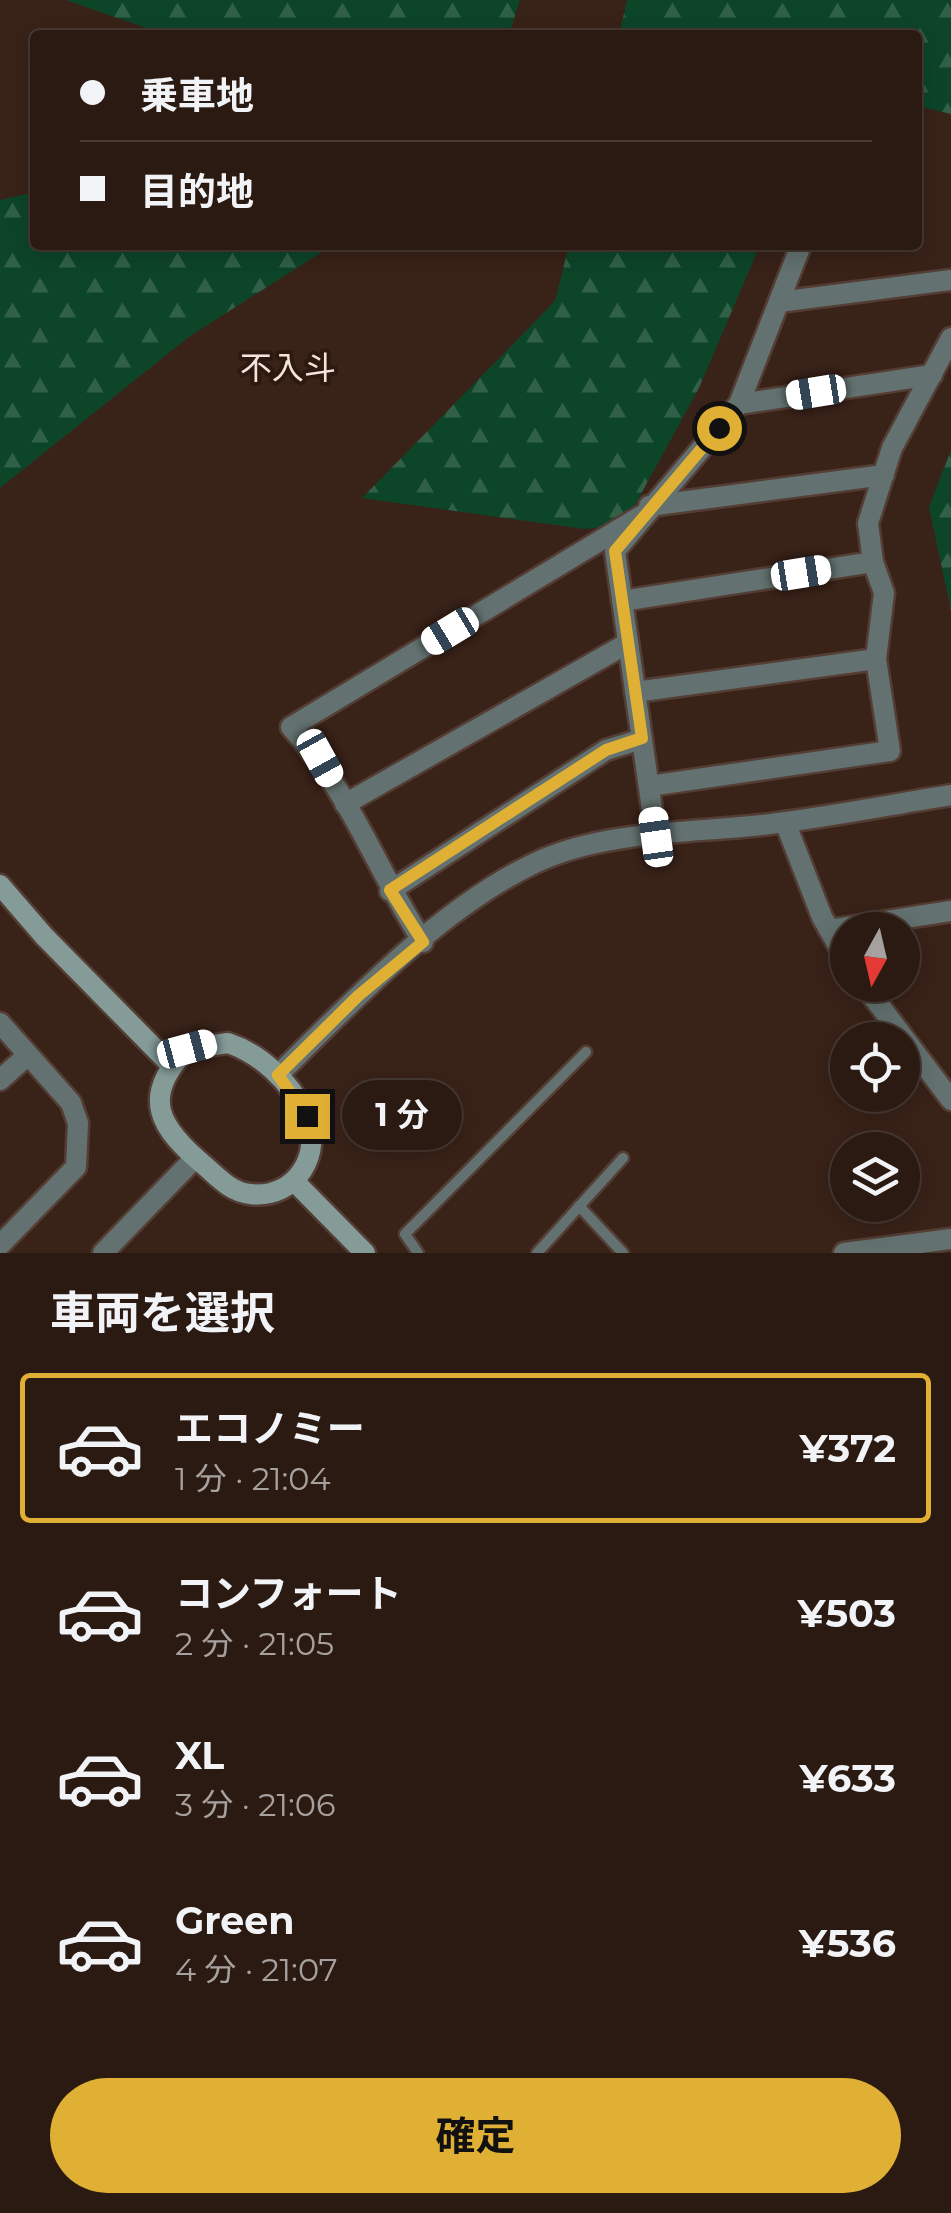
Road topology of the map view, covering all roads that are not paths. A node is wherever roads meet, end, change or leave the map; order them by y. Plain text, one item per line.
1 (799, 250) edge
2 (951, 280) edge
3 (778, 302) junction
4 (951, 338) edge
5 (932, 374) junction
6 (738, 404) junction
7 (884, 475) junction
8 (645, 511) junction
9 (873, 562) junction
10 (622, 601) junction
11 (628, 643) junction
12 (876, 659) junction
13 (635, 692) junction
14 (642, 738) junction
15 (649, 786) junction
16 (951, 795) edge
17 (345, 804) junction
18 (784, 822) junction
19 (656, 837) junction
20 (0, 885) edge
21 (390, 890) junction
22 (951, 911) edge
23 (828, 930) junction
24 (830, 933) edge
25 (423, 942) junction
26 (877, 1002) edge
27 (0, 1023) edge
28 (586, 1052) dead end
29 (28, 1055) junction
30 (171, 1065) junction
31 (278, 1075) junction
32 (0, 1080) edge
33 (951, 1100) edge
34 (195, 1158) junction
35 (623, 1158) dead end
36 (294, 1181) junction
37 (579, 1206) junction
38 (951, 1239) edge
39 (0, 1246) edge
40 (114, 1246) edge
41 (366, 1253) edge
42 (418, 1253) edge
43 (537, 1253) edge
44 (623, 1253) edge
45 (844, 1253) edge

1 - 3 street
2 - 3 street
3 - 6 street
4 - 5 street
5 - 6 street
5 - 7 street
6 - 8 street
7 - 8 street
7 - 9 street
8 - 10 street
8 - 17 street
9 - 10 street
9 - 12 street
10 - 11 street
11 - 13 street
11 - 17 street
12 - 13 street
12 - 15 street
13 - 14 street
14 - 15 street
14 - 21 street
15 - 19 street
16 - 18 street
17 - 21 street
18 - 19 street
18 - 23 street
19 - 25 street
20 - 30 street
21 - 25 street
22 - 23 street
23 - 24 street
25 - 31 street
26 - 33 street
27 - 29 street
28 - 42 lane
29 - 32 street
29 - 39 street
30 - 31 street
30 - 34 street
31 - 36 street
34 - 36 street
34 - 40 street
35 - 37 lane
36 - 41 street
37 - 43 lane
37 - 44 lane
38 - 45 street

